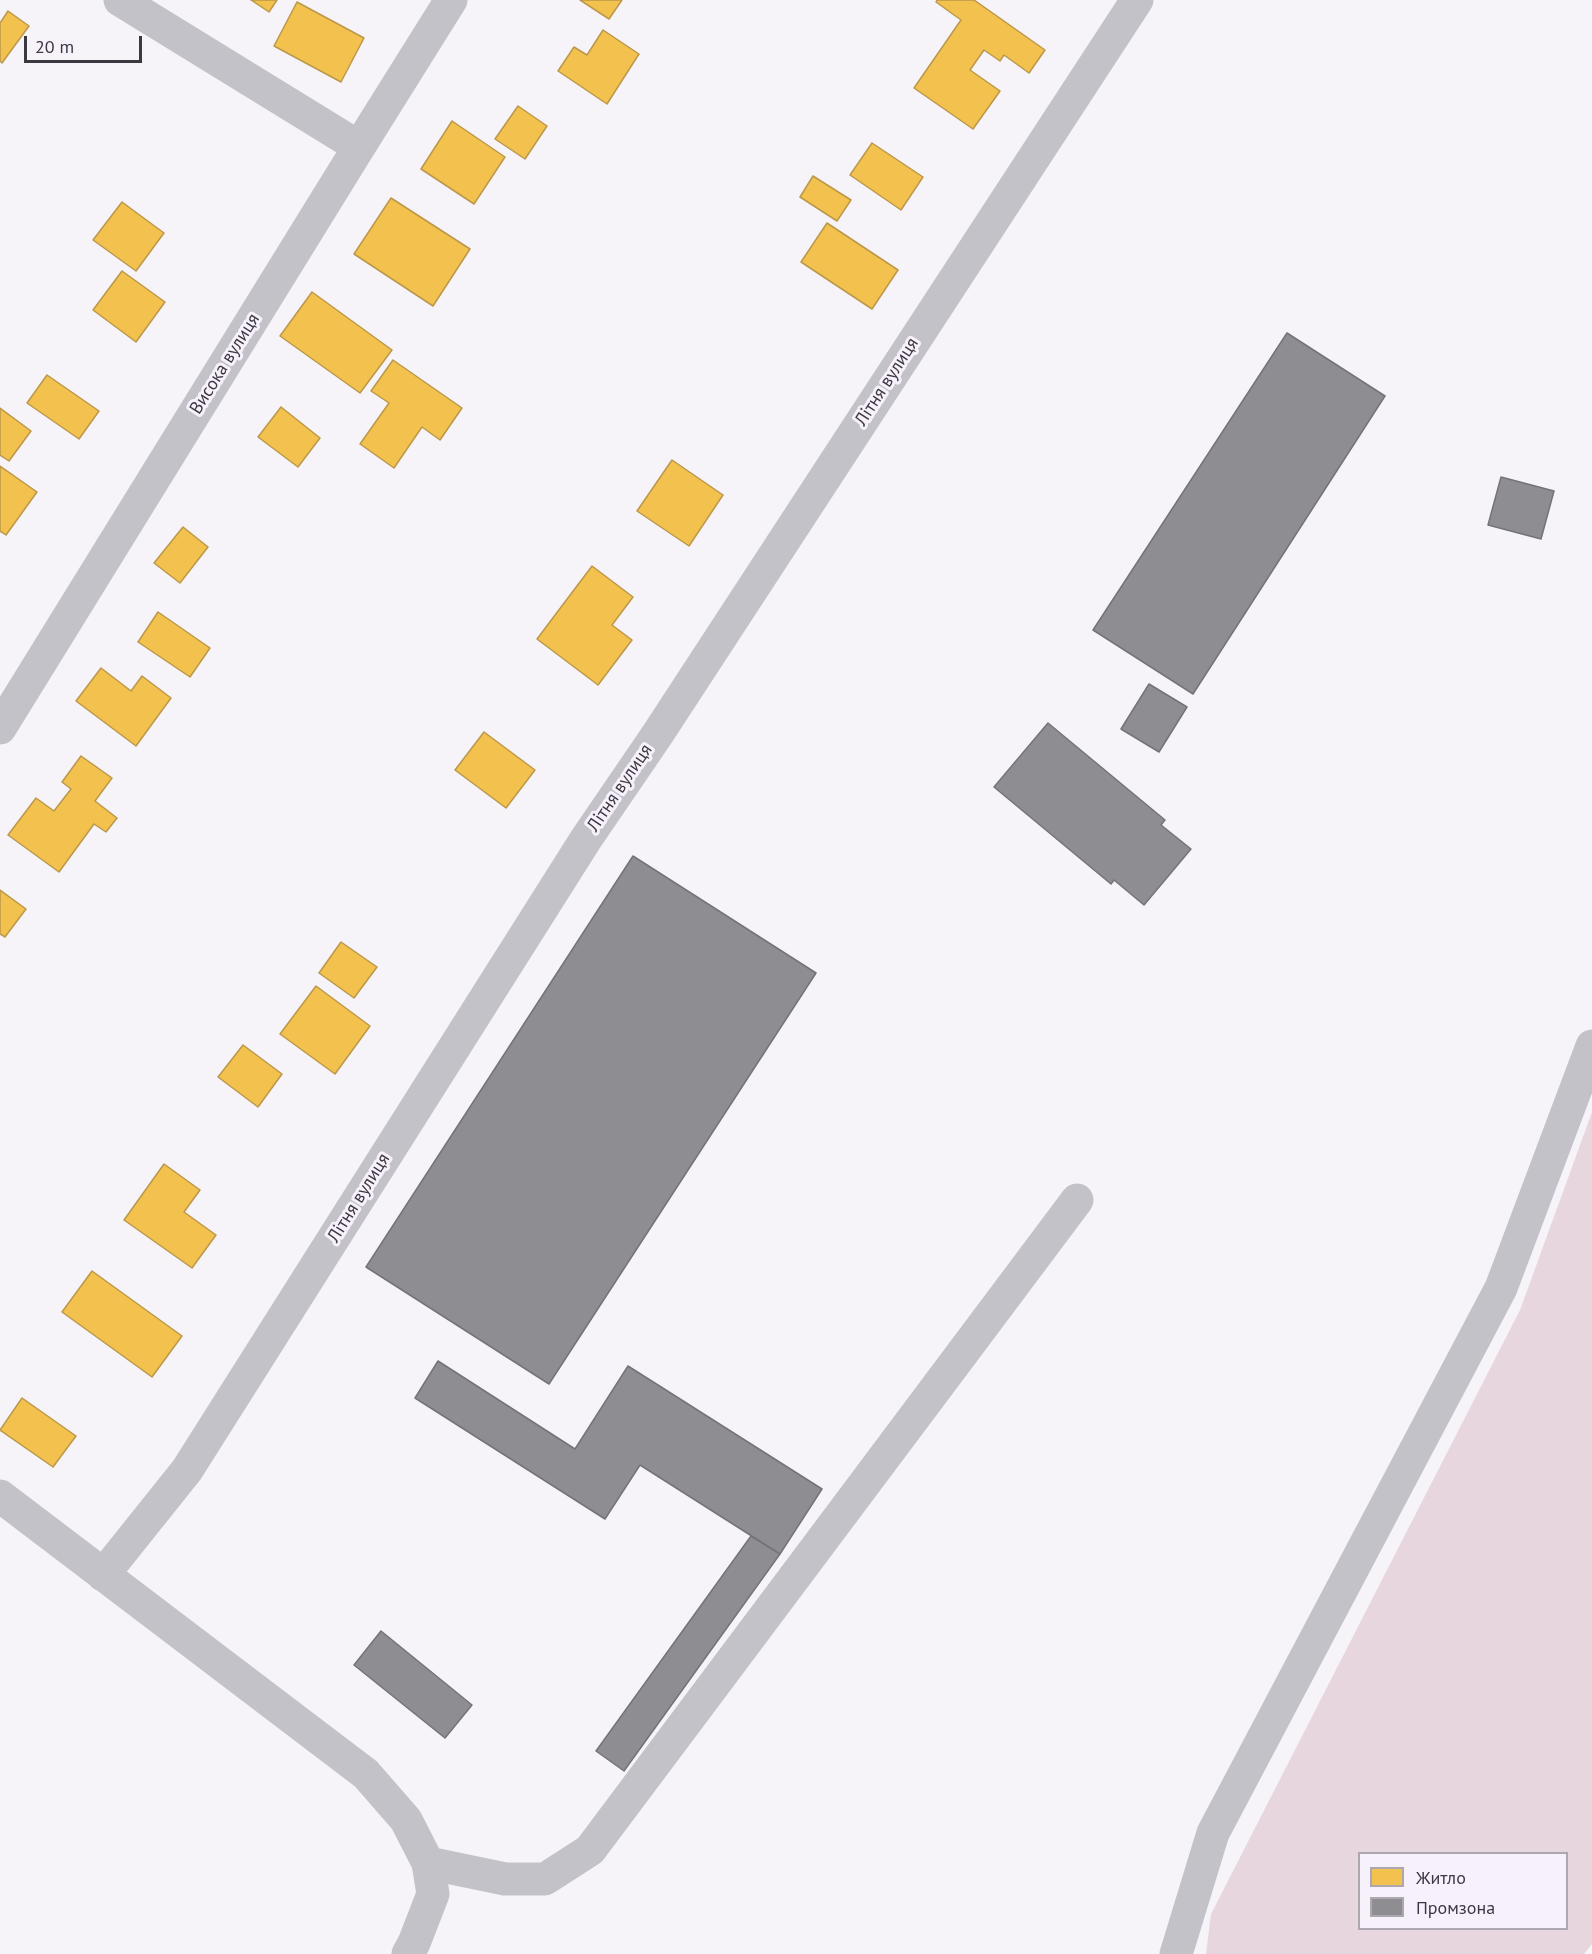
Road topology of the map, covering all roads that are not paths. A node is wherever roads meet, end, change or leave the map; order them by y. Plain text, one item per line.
1 (120, 0) edge
2 (451, 0) edge
3 (1137, 0) edge
4 (359, 147) junction
5 (0, 728) edge
6 (1592, 1046) edge
7 (1077, 1200) dead end
8 (0, 1496) edge
9 (103, 1575) junction
10 (428, 1863) junction
11 (408, 1954) edge
12 (1176, 1954) edge

1 - 4 street
2 - 4 street, Висока вулиця
3 - 9 street, Літня вулиця
4 - 5 street, Висока вулиця
6 - 12 street
7 - 10 street
8 - 9 street
9 - 10 street
10 - 11 street

